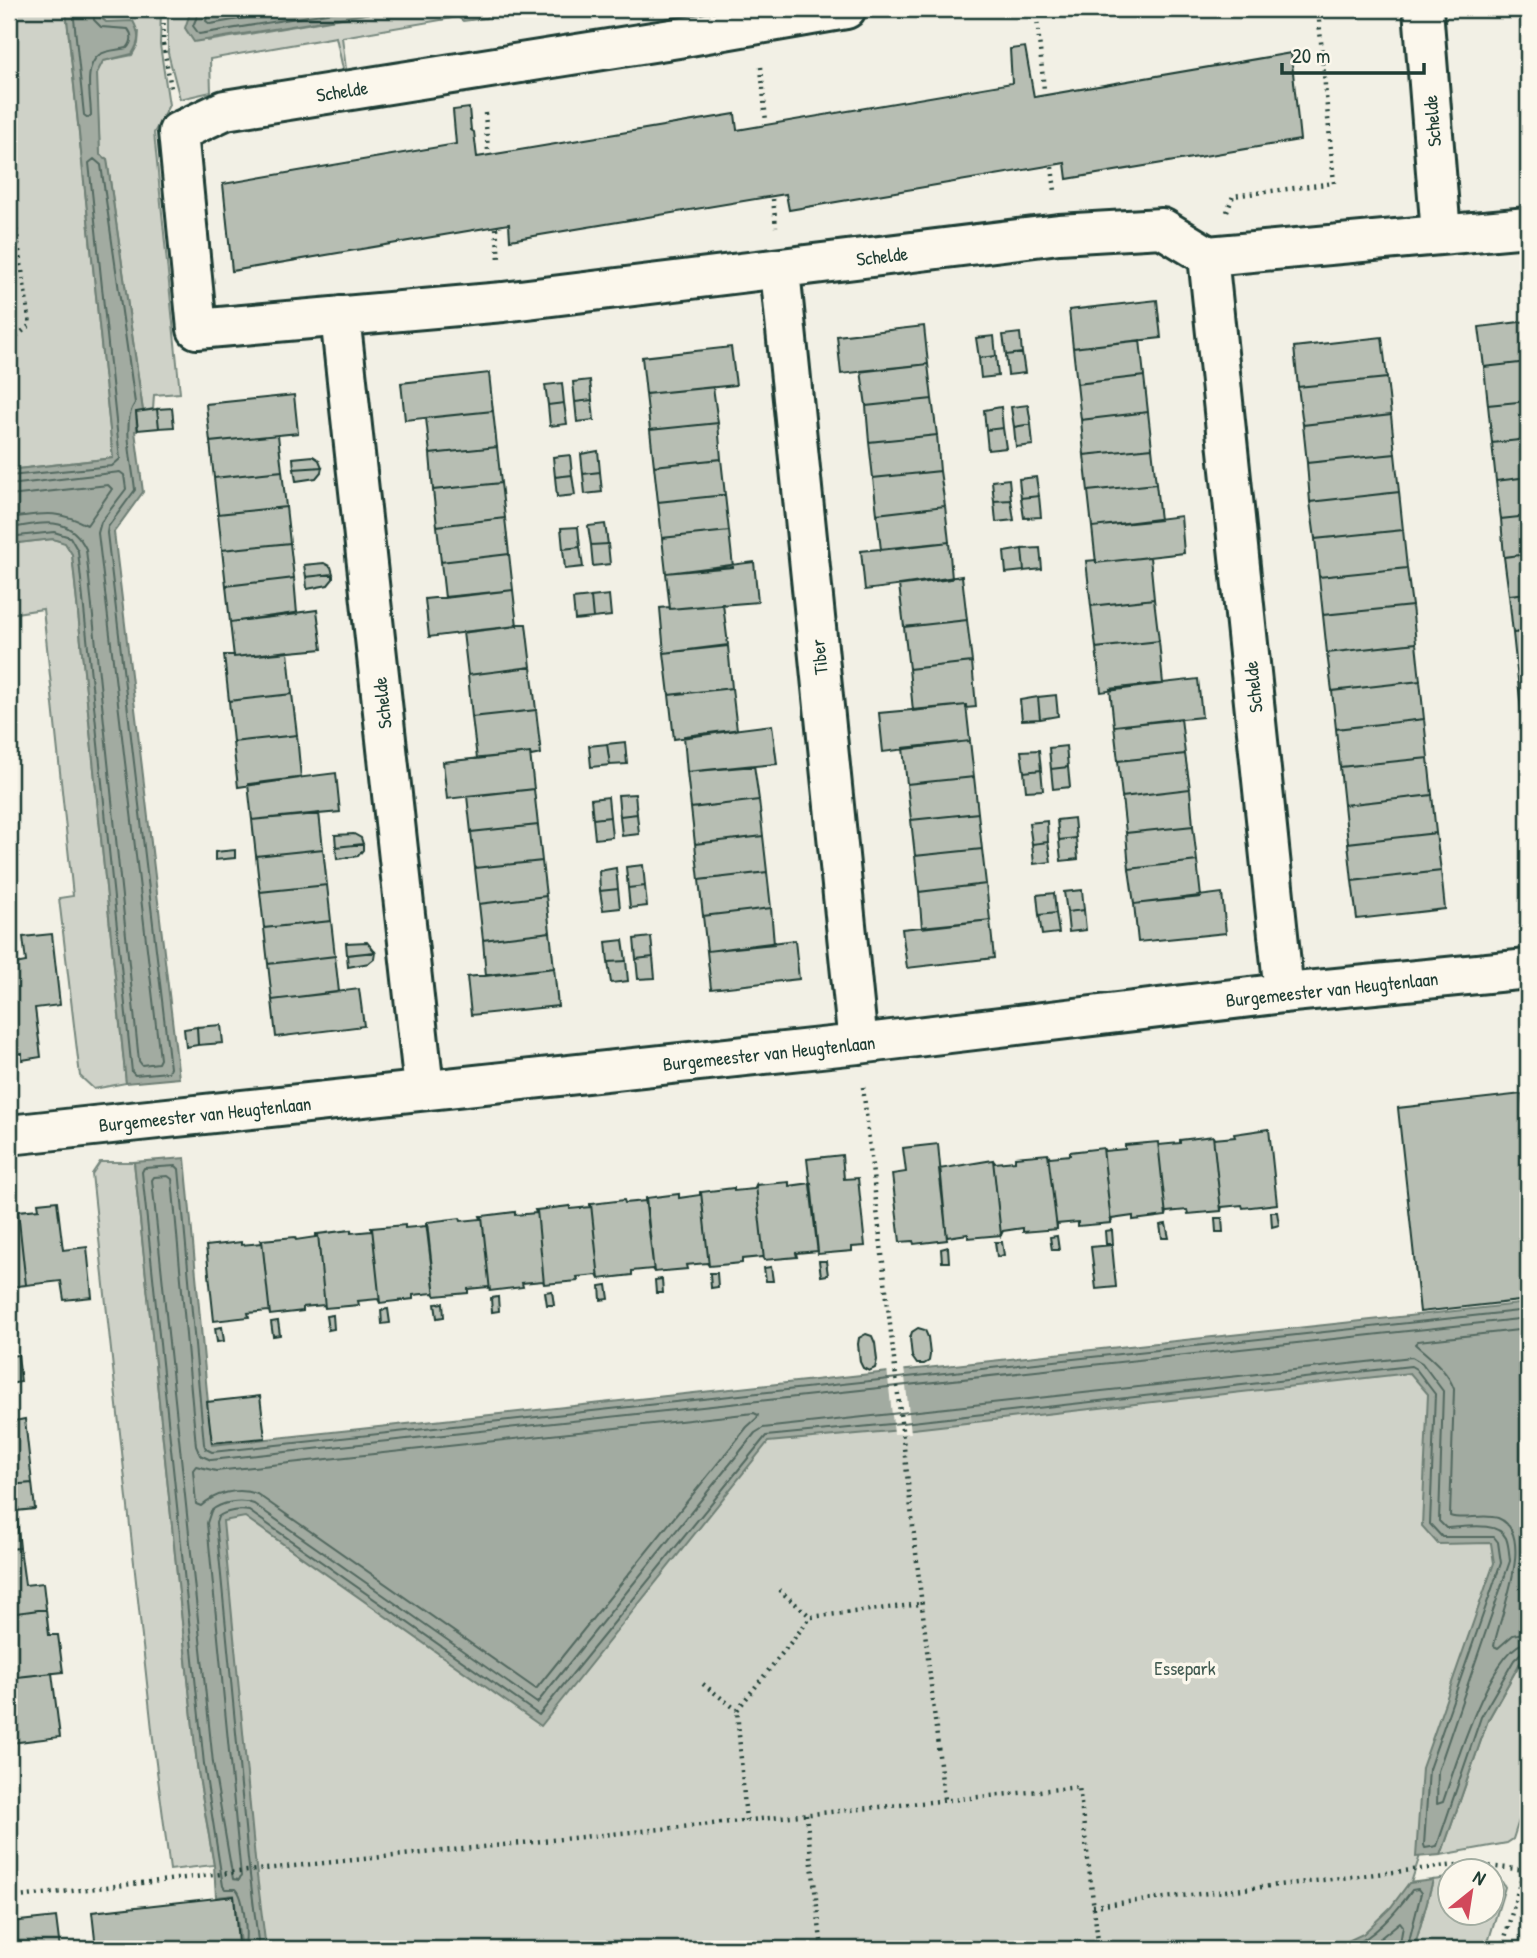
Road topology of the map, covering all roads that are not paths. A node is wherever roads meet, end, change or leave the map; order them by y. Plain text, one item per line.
1 (846, 9) edge
2 (1423, 9) edge
3 (1528, 227) edge
4 (1441, 234) junction
5 (1208, 256) junction
6 (780, 270) junction
7 (340, 316) junction
8 (1528, 969) edge
9 (1284, 993) junction
10 (858, 1044) junction
11 (424, 1089) junction
12 (9, 1135) edge

1 - 7 street, Schelde
2 - 4 street, Schelde
3 - 4 street
4 - 5 street
5 - 6 street, Schelde
5 - 9 street, Schelde
6 - 7 street, Schelde
6 - 10 street, Tiber
7 - 11 street, Schelde
8 - 9 street, Burgemeester van Heugtenlaan
9 - 10 street, Burgemeester van Heugtenlaan
10 - 11 street, Burgemeester van Heugtenlaan
11 - 12 street, Burgemeester van Heugtenlaan

